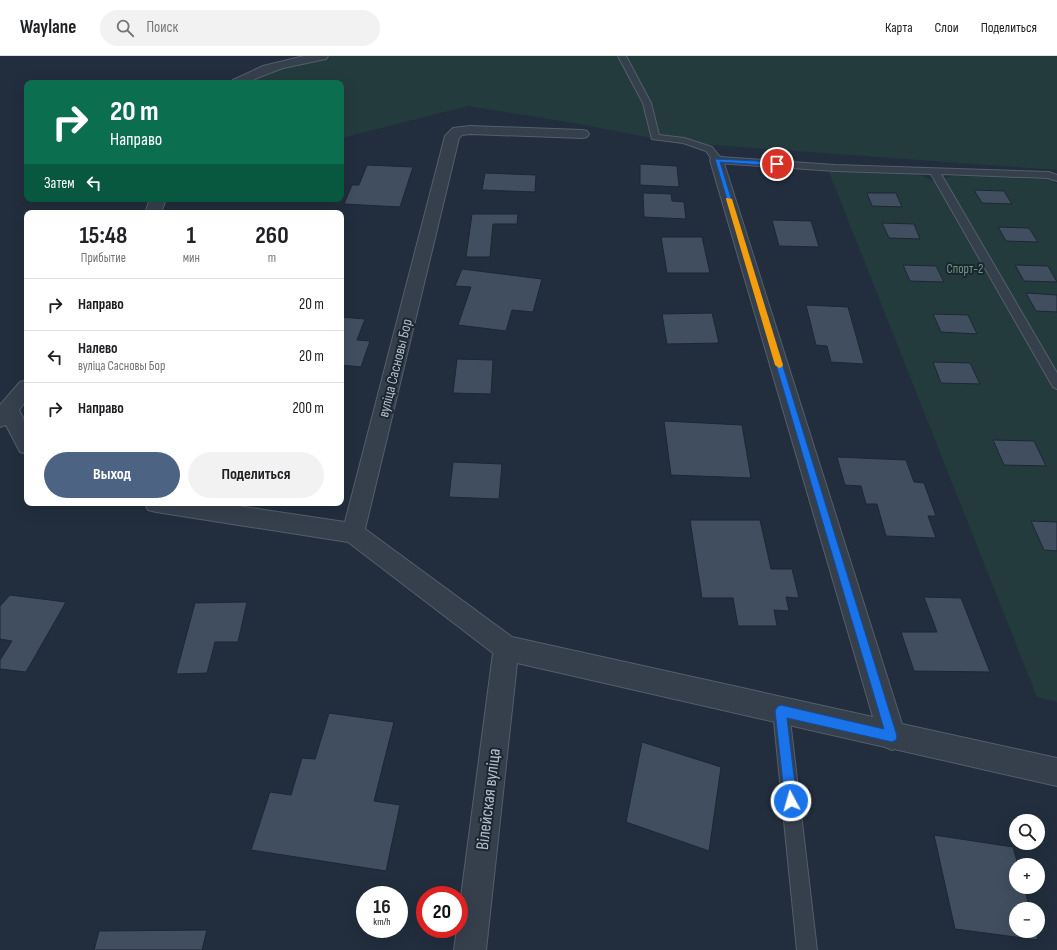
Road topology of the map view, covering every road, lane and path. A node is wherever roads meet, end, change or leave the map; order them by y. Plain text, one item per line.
1 (322, 56) edge
2 (622, 56) edge
3 (242, 80) edge
4 (582, 134) dead end
5 (717, 160) junction
6 (935, 172) junction
7 (1057, 178) edge
8 (1057, 384) edge
9 (24, 391) edge
10 (5, 415) edge
11 (24, 442) edge
12 (176, 506) edge
13 (353, 533) junction
14 (506, 648) junction
15 (781, 711) junction
16 (892, 736) junction
17 (1057, 772) edge
18 (470, 950) edge
19 (807, 950) edge

1 - 3 street
2 - 5 lane
4 - 13 street, вуліца Сасновы Бор
5 - 6 lane
5 - 16 street
6 - 7 lane
6 - 8 lane
9 - 10 street
10 - 11 street
12 - 13 street
13 - 14 street
14 - 15 street
14 - 18 street, Вілейская вуліца
15 - 16 street
15 - 19 lane
16 - 17 street

